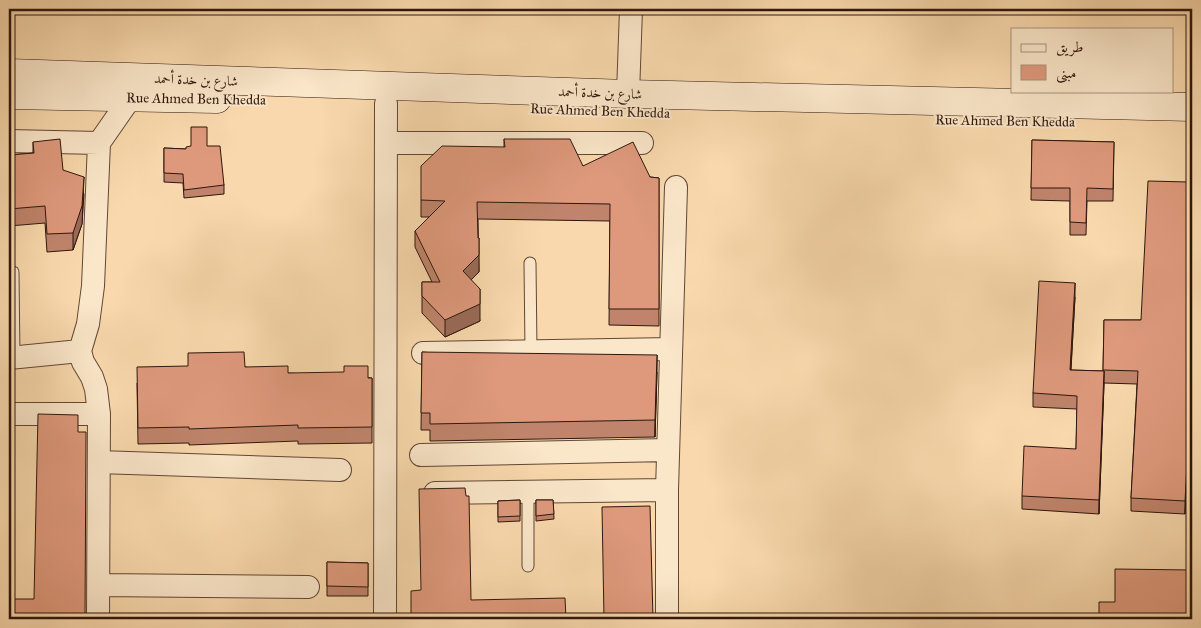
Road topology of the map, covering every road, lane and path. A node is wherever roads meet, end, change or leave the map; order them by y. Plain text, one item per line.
1 (631, 9) edge
2 (9, 73) edge
3 (628, 94) junction
4 (9, 95) edge
5 (131, 98) junction
6 (386, 104) junction
7 (1192, 107) edge
8 (1192, 125) edge
9 (9, 141) edge
10 (98, 143) junction
11 (386, 143) junction
12 (642, 143) dead end
13 (676, 187) dead end
14 (530, 263) dead end
15 (13, 272) dead end
16 (671, 348) junction
17 (80, 351) junction
18 (530, 351) junction
19 (423, 353) edge
20 (11, 358) edge
21 (9, 414) edge
22 (98, 414) junction
23 (668, 450) junction
24 (421, 455) dead end
25 (99, 462) junction
26 (340, 470) dead end
27 (667, 490) junction
28 (528, 492) junction
29 (421, 494) edge
30 (528, 566) dead end
31 (98, 586) junction
32 (308, 587) dead end
33 (98, 619) edge
34 (386, 619) edge
35 (667, 619) edge

1 - 3 street
2 - 3 main road, شارع بن خدة أحمد
3 - 7 main road, شارع بن خدة أحمد
4 - 5 main road, Rue Ahmed Ben Khedda
5 - 6 main road, Rue Ahmed Ben Khedda
5 - 10 street
6 - 8 main road, Rue Ahmed Ben Khedda
6 - 11 street
9 - 10 street
10 - 17 street
11 - 12 street
11 - 34 street
13 - 16 street
14 - 18 lane
15 - 20 lane
16 - 18 street
16 - 23 street
17 - 20 street
17 - 22 street
18 - 19 street
21 - 22 street
22 - 25 street
23 - 24 street
23 - 27 street
25 - 26 street
25 - 31 street
27 - 28 street
27 - 35 street
28 - 29 street
28 - 30 lane
31 - 32 street
31 - 33 street

